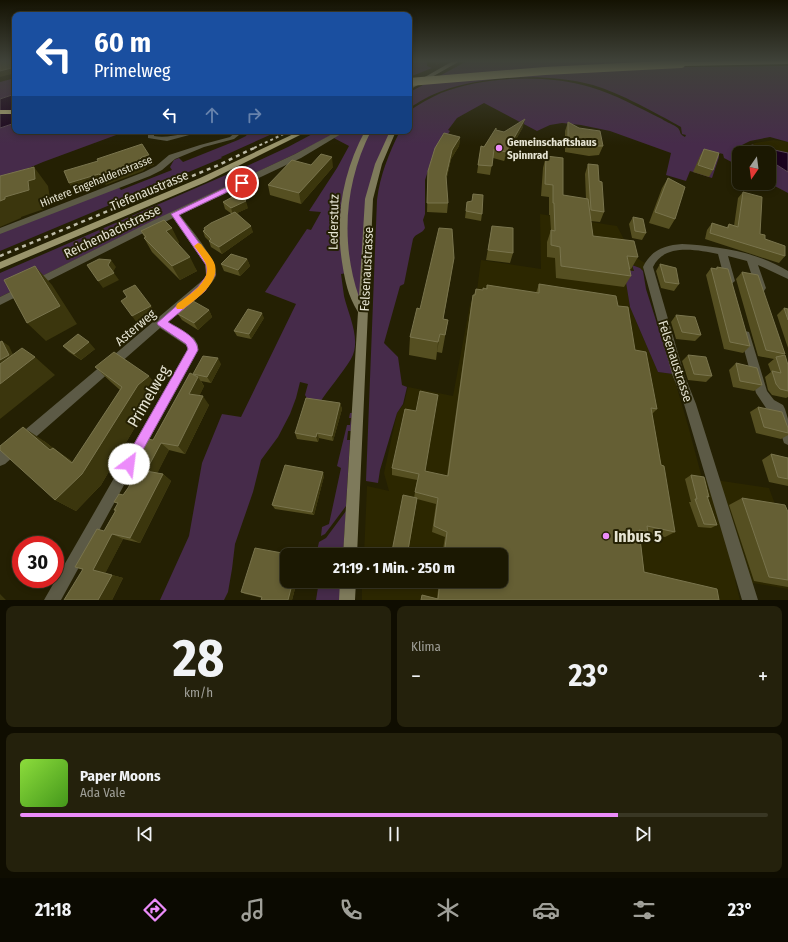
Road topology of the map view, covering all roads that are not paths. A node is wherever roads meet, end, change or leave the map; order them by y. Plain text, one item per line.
1 (12, 105) edge
2 (0, 106) edge
3 (0, 112) edge
4 (12, 112) edge
5 (150, 134) edge
6 (187, 134) edge
7 (237, 134) edge
8 (299, 134) edge
9 (338, 134) edge
10 (366, 134) edge
11 (392, 134) edge
12 (175, 214) junction
13 (0, 231) edge
14 (722, 252) junction
15 (751, 259) junction
16 (0, 266) edge
17 (788, 276) edge
18 (732, 289) edge
19 (763, 296) edge
20 (0, 301) edge
21 (364, 313) junction
22 (161, 323) junction
23 (743, 326) edge
24 (784, 409) edge
25 (788, 439) edge
26 (0, 459) edge
27 (350, 548) edge
28 (348, 588) edge
29 (52, 600) edge
30 (347, 600) edge
31 (750, 600) edge

1 - 2 highway
3 - 4 highway
5 - 6 street
7 - 13 street, Hintere Engehaldenstrasse
8 - 16 main road, Tiefenaustrasse
9 - 12 street, Reichenbachstrasse
10 - 21 street, Lederstutz
11 - 21 street, Felsenaustrasse
12 - 20 street, Reichenbachstrasse
12 - 22 street, Asterweg
14 - 15 street, Felsenaustrasse
14 - 18 street
14 - 31 street, Felsenaustrasse
15 - 17 street, Felsenaustrasse
15 - 19 street
21 - 27 street, Felsenaustrasse
22 - 26 street, Asterweg
22 - 29 street, Primelweg
23 - 24 street
24 - 25 street
28 - 30 street

